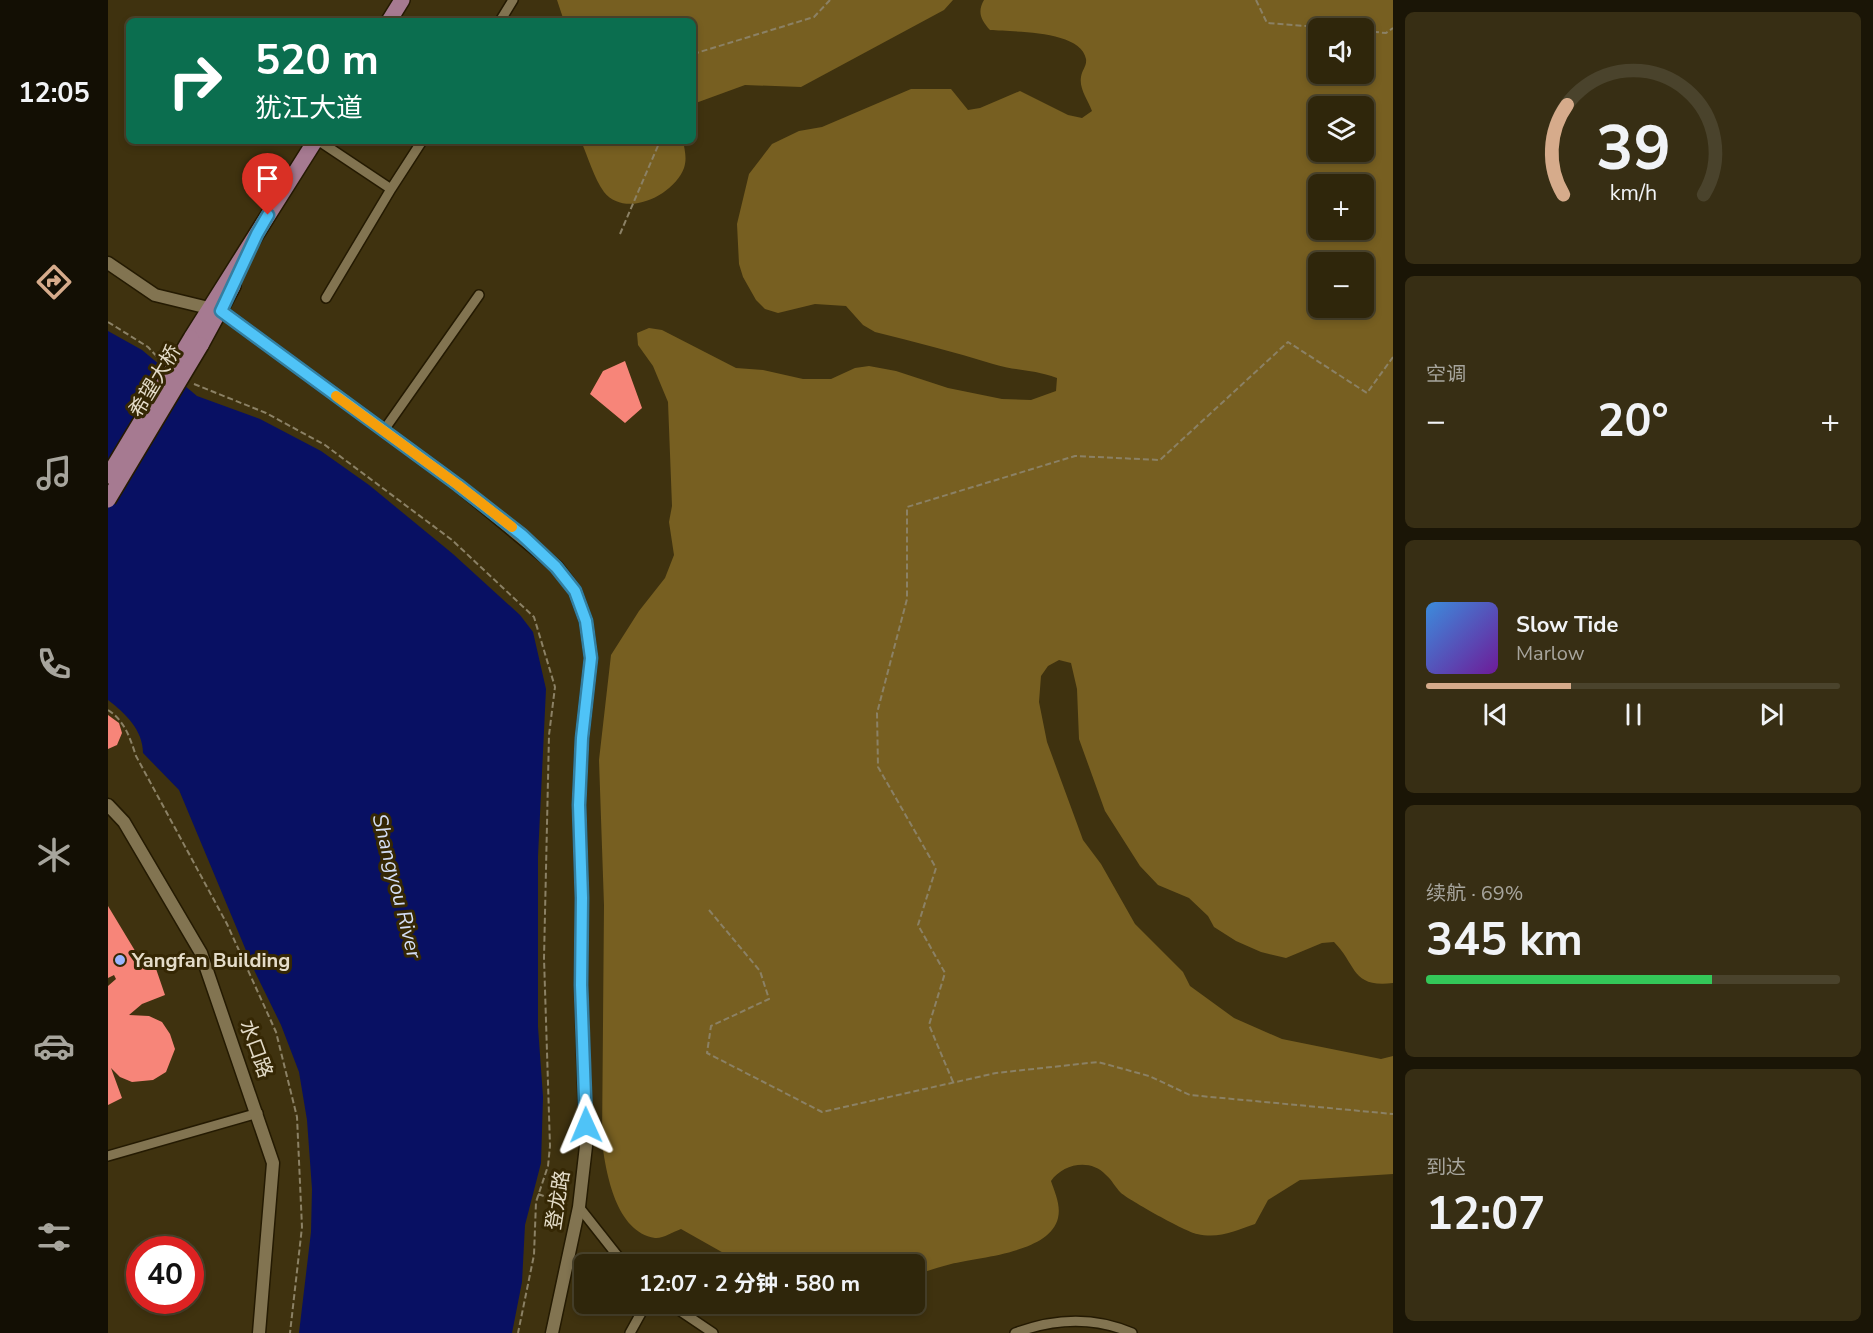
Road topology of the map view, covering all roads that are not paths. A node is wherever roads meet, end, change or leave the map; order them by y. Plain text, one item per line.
1 (402, 0) edge
2 (513, 0) edge
3 (391, 18) edge
4 (502, 18) edge
5 (313, 144) edge
6 (324, 144) edge
7 (420, 144) edge
8 (391, 189) junction
9 (108, 263) edge
10 (479, 295) dead end
11 (326, 298) dead end
12 (215, 309) junction
13 (196, 342) junction
14 (384, 430) junction
15 (108, 476) edge
16 (108, 500) edge
17 (108, 805) edge
18 (258, 1113) junction
19 (108, 1156) edge
20 (574, 1206) junction
21 (615, 1254) edge
22 (640, 1314) edge
23 (685, 1314) edge
24 (259, 1333) edge
25 (552, 1333) edge
26 (630, 1333) edge
27 (713, 1333) edge
28 (1015, 1333) edge
29 (1132, 1333) edge

1 - 3 main road
2 - 4 street
5 - 12 main road
6 - 8 street
7 - 8 street
8 - 11 street
9 - 12 street
10 - 14 street
12 - 13 main road
12 - 14 street, 登龙路
13 - 15 main road, 希望大桥, bridge
13 - 16 main road, 希望大桥, bridge
14 - 20 street, 登龙路
17 - 18 street, 水口路
18 - 19 street
18 - 24 street, 水口路
20 - 21 street
20 - 25 street, 登龙路
22 - 26 street
23 - 27 street
28 - 29 street

